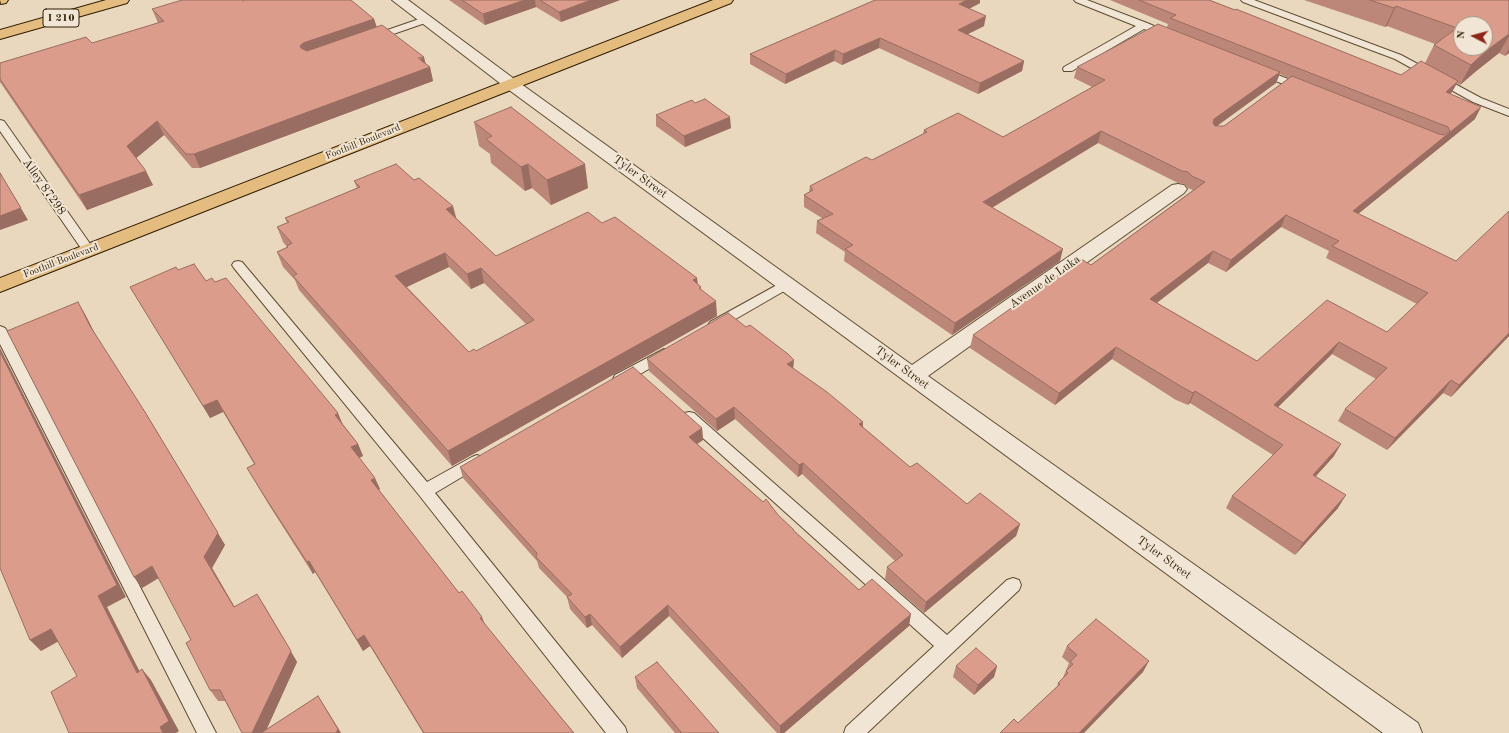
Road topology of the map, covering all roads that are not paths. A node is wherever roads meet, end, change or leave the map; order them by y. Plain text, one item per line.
1 (122, 0) edge
2 (399, 0) edge
3 (726, 0) edge
4 (1079, 0) edge
5 (1246, 0) edge
6 (425, 20) junction
7 (1144, 25) junction
8 (0, 35) edge
9 (1175, 38) edge
10 (366, 41) edge
11 (1249, 67) edge
12 (1068, 68) dead end
13 (1286, 82) junction
14 (511, 84) junction
15 (1273, 91) edge
16 (1315, 93) edge
17 (1509, 113) edge
18 (0, 123) edge
19 (1178, 189) dead end
20 (89, 251) junction
21 (238, 266) dead end
22 (786, 284) junction
23 (0, 285) edge
24 (0, 331) edge
25 (704, 331) edge
26 (677, 347) edge
27 (636, 370) junction
28 (912, 376) junction
29 (648, 381) edge
30 (609, 386) edge
31 (678, 407) edge
32 (486, 456) edge
33 (425, 491) junction
34 (1013, 585) dead end
35 (947, 646) junction
36 (207, 733) edge
37 (618, 733) edge
38 (853, 733) edge
39 (1407, 733) edge

1 - 8 main road, I 210
2 - 6 street, Tyler Street
3 - 14 main road, Foothill Boulevard
4 - 7 lane
5 - 17 lane
6 - 10 lane
6 - 14 street, Tyler Street
7 - 9 lane
7 - 12 lane
11 - 13 lane
13 - 15 lane
13 - 16 lane
14 - 20 main road, Foothill Boulevard
14 - 22 street, Tyler Street
18 - 20 lane, Alley 87298
19 - 28 street, Avenue de Luka
20 - 23 main road, Foothill Boulevard
21 - 33 lane
22 - 25 lane
22 - 28 street, Tyler Street
24 - 36 lane
26 - 27 lane
27 - 29 lane
27 - 30 lane
28 - 39 street, Tyler Street
31 - 35 lane
32 - 33 lane
33 - 37 lane
34 - 35 lane
35 - 38 lane

